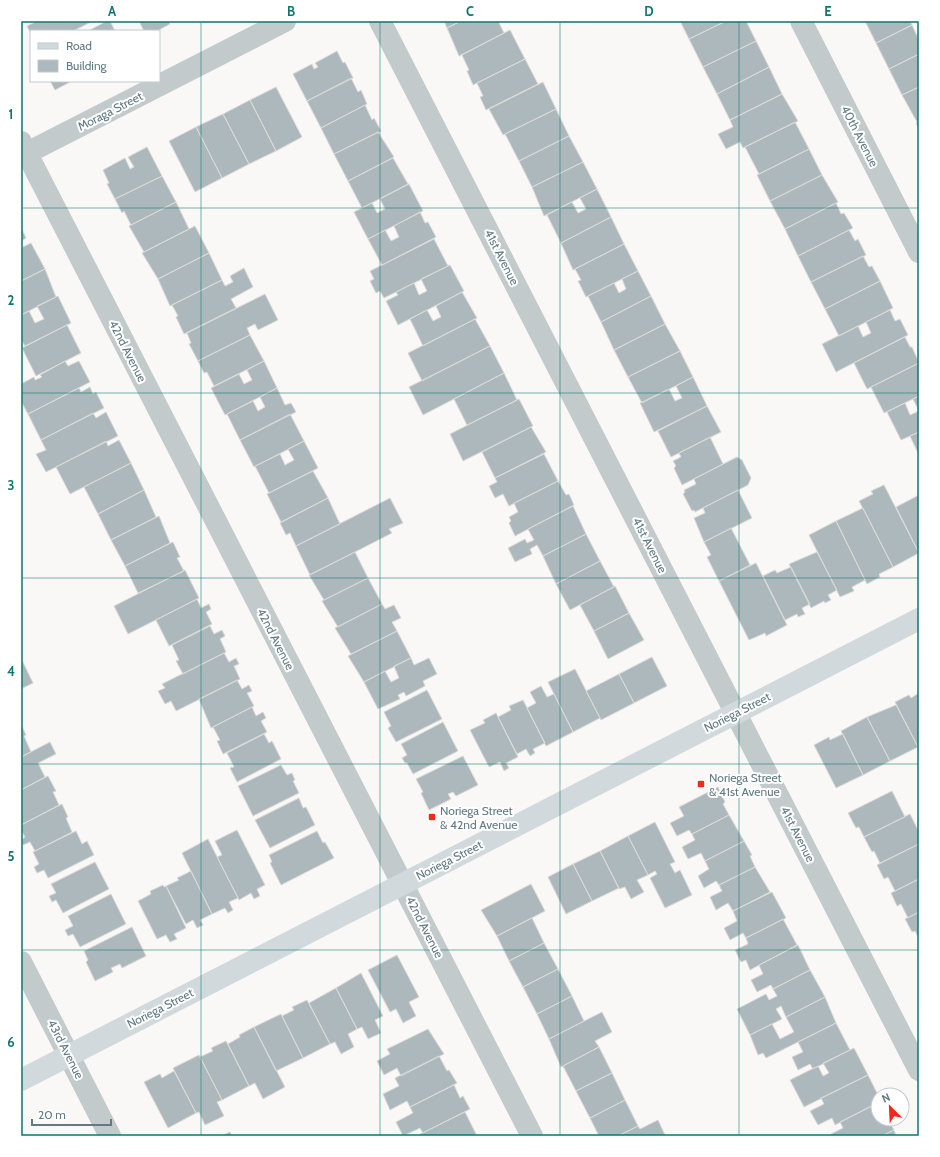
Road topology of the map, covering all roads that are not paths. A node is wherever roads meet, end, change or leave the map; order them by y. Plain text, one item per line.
1 (285, 21) edge
2 (380, 21) edge
3 (800, 21) edge
4 (23, 151) edge
5 (919, 252) edge
6 (919, 619) edge
7 (736, 713) junction
8 (402, 884) junction
9 (21, 962) edge
10 (69, 1055) junction
11 (919, 1070) edge
12 (21, 1080) edge
13 (110, 1136) edge
14 (532, 1136) edge

1 - 4 street, Moraga Street
2 - 7 street, 41st Avenue
3 - 5 street, 40th Avenue
4 - 8 street, 42nd Avenue
6 - 7 street, Noriega Street
7 - 8 street, Noriega Street
7 - 11 street, 41st Avenue
8 - 10 street, Noriega Street
8 - 14 street, 42nd Avenue
9 - 10 street, 43rd Avenue
10 - 12 street, Noriega Street
10 - 13 street, 43rd Avenue

